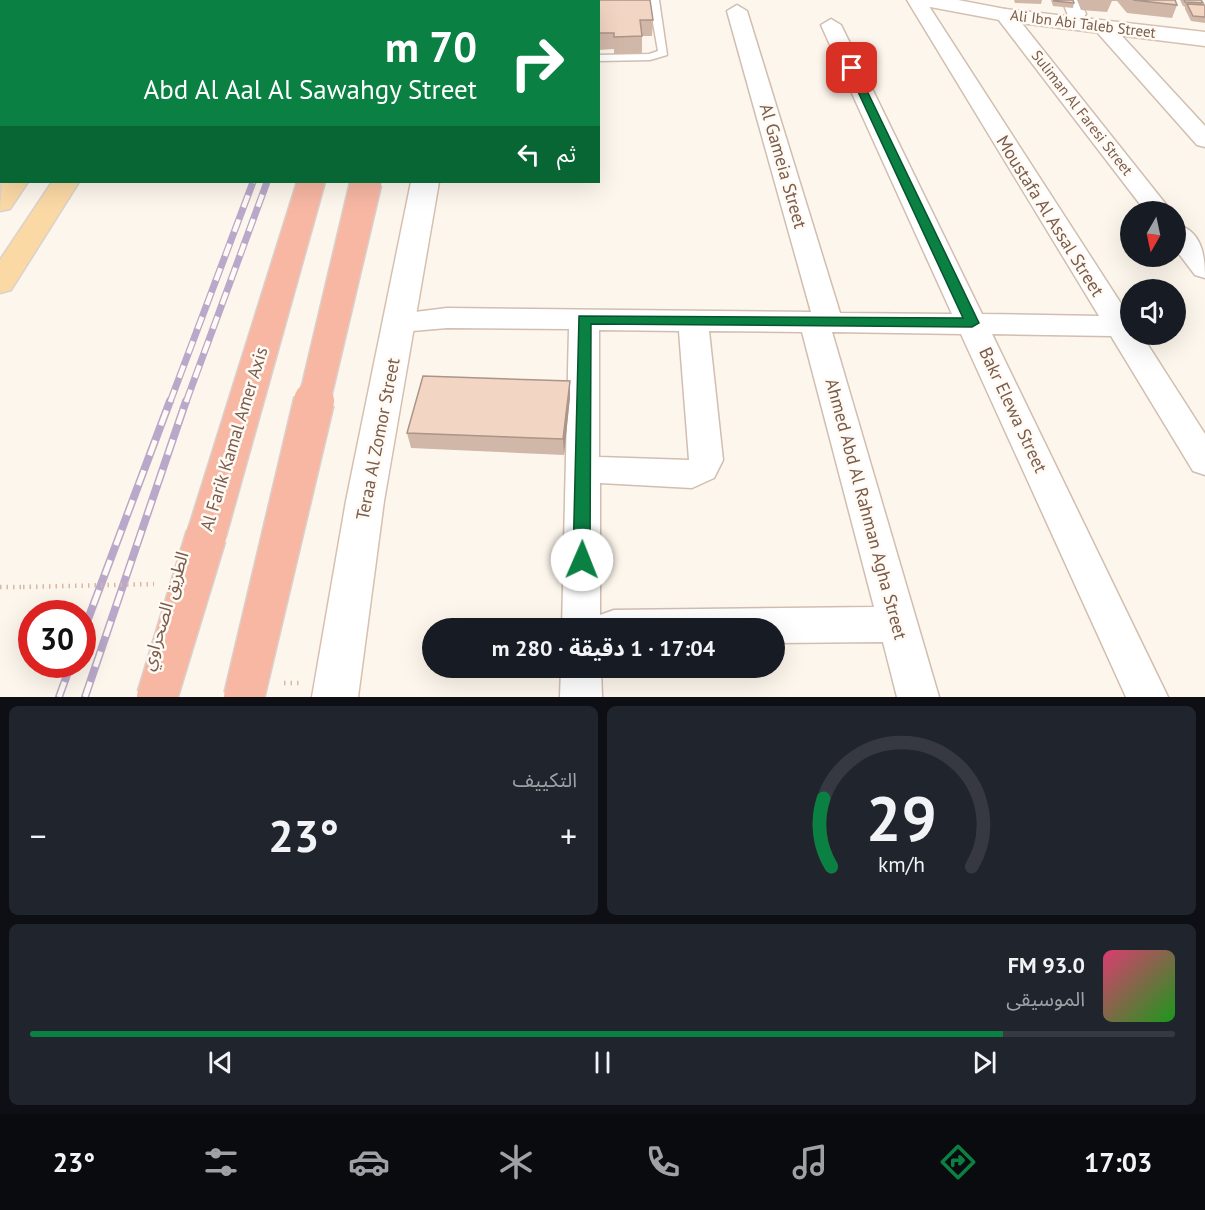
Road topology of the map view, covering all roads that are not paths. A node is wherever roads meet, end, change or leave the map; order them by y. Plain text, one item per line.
1 (654, 0) edge
2 (916, 0) edge
3 (926, 0) edge
4 (972, 0) edge
5 (1009, 7) edge
6 (1073, 7) edge
7 (737, 11) dead end
8 (831, 25) dead end
9 (1103, 27) junction
10 (1205, 30) edge
11 (1205, 39) edge
12 (600, 58) edge
13 (1144, 73) junction
14 (1179, 76) dead end
15 (1170, 101) junction
16 (1205, 106) edge
17 (1205, 140) edge
18 (13, 183) edge
19 (39, 183) edge
20 (64, 183) edge
21 (298, 183) edge
22 (311, 183) edge
23 (366, 183) edge
24 (425, 183) edge
25 (1152, 201) edge
26 (0, 203) edge
27 (2, 240) edge
28 (1186, 245) edge
29 (1205, 269) edge
30 (0, 283) edge
31 (584, 319) junction
32 (693, 321) junction
33 (821, 321) junction
34 (400, 322) junction
35 (972, 323) junction
36 (1118, 326) junction
37 (1205, 462) edge
38 (583, 469) junction
39 (208, 473) dead end
40 (167, 590) road end
41 (581, 618) edge
42 (897, 624) junction
43 (785, 626) edge
44 (581, 678) edge
45 (152, 688) edge
46 (336, 690) edge
47 (244, 697) edge
48 (581, 697) edge
49 (918, 697) edge
50 (1148, 697) edge

1 - 12 lane
2 - 36 street, Moustafa Al Assal Street
3 - 5 street, Ali Ibn Abi Taleb Street
4 - 5 street, Ali Ibn Abi Taleb Street
5 - 6 street, Ali Ibn Abi Taleb Street
5 - 9 street, Ali Ibn Abi Taleb Street
5 - 25 street, Suliman Al Faresi Street
6 - 10 street, Ali Ibn Abi Taleb Street
7 - 33 street, Al Gameia Street
8 - 35 street, Bakr Elewa Street
9 - 11 street, Ali Ibn Abi Taleb Street
9 - 13 street
13 - 14 street
13 - 15 street
15 - 16 street
15 - 17 street
18 - 26 main road
19 - 27 main road
20 - 30 main road
21 - 39 lane
22 - 45 highway, Al Farik Kamal Amer Axis, bridge
23 - 47 highway, bridge
24 - 34 street, Teraa Al Zomor Street
28 - 29 street
31 - 32 street
31 - 34 street
31 - 38 street
32 - 33 street
32 - 38 street
33 - 35 street
33 - 42 street, Ahmed Abd Al Rahman Agha Street
34 - 46 street, Teraa Al Zomor Street
35 - 36 street
35 - 50 street, Bakr Elewa Street
36 - 37 street, Moustafa Al Assal Street
38 - 41 street
40 - 45 lane, الطريق الصحراوي
42 - 43 street
42 - 49 street, Ahmed Abd Al Rahman Agha Street
44 - 48 street

